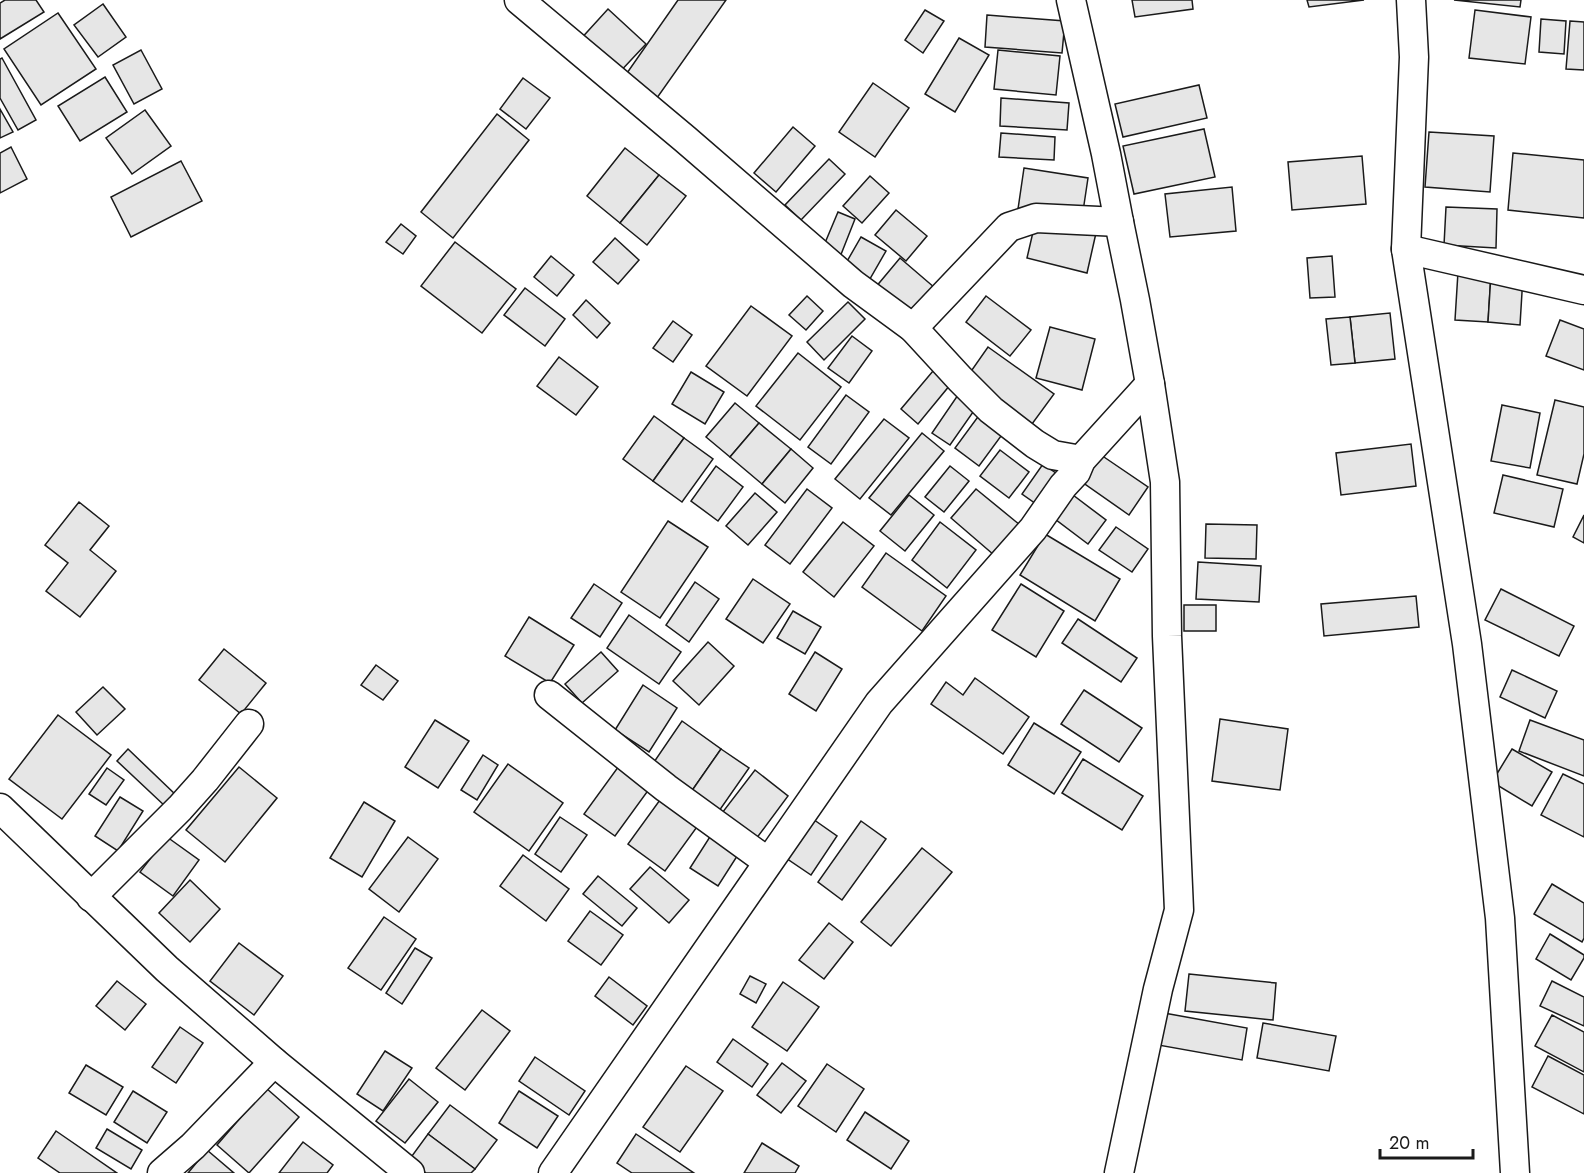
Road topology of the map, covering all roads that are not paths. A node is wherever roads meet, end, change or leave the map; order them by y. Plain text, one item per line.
1 (519, 0) edge
2 (1071, 0) edge
3 (1410, 0) edge
4 (1119, 222) junction
5 (1406, 249) junction
6 (1584, 290) edge
7 (913, 328) junction
8 (1150, 384) junction
9 (1081, 460) junction
10 (549, 695) dead end
11 (249, 724) dead end
12 (0, 808) edge
13 (768, 862) junction
14 (91, 897) junction
15 (274, 1062) junction
16 (162, 1173) edge
17 (410, 1173) edge
18 (553, 1173) edge
19 (1119, 1173) edge
20 (1515, 1173) edge

1 - 7 street
2 - 4 street
3 - 5 street
4 - 7 street
4 - 8 street
5 - 6 street
5 - 20 street
7 - 9 street
8 - 9 street
8 - 19 street
9 - 13 street
10 - 13 street
11 - 14 street
12 - 14 street
13 - 18 street
14 - 15 street
15 - 16 street
15 - 17 street

